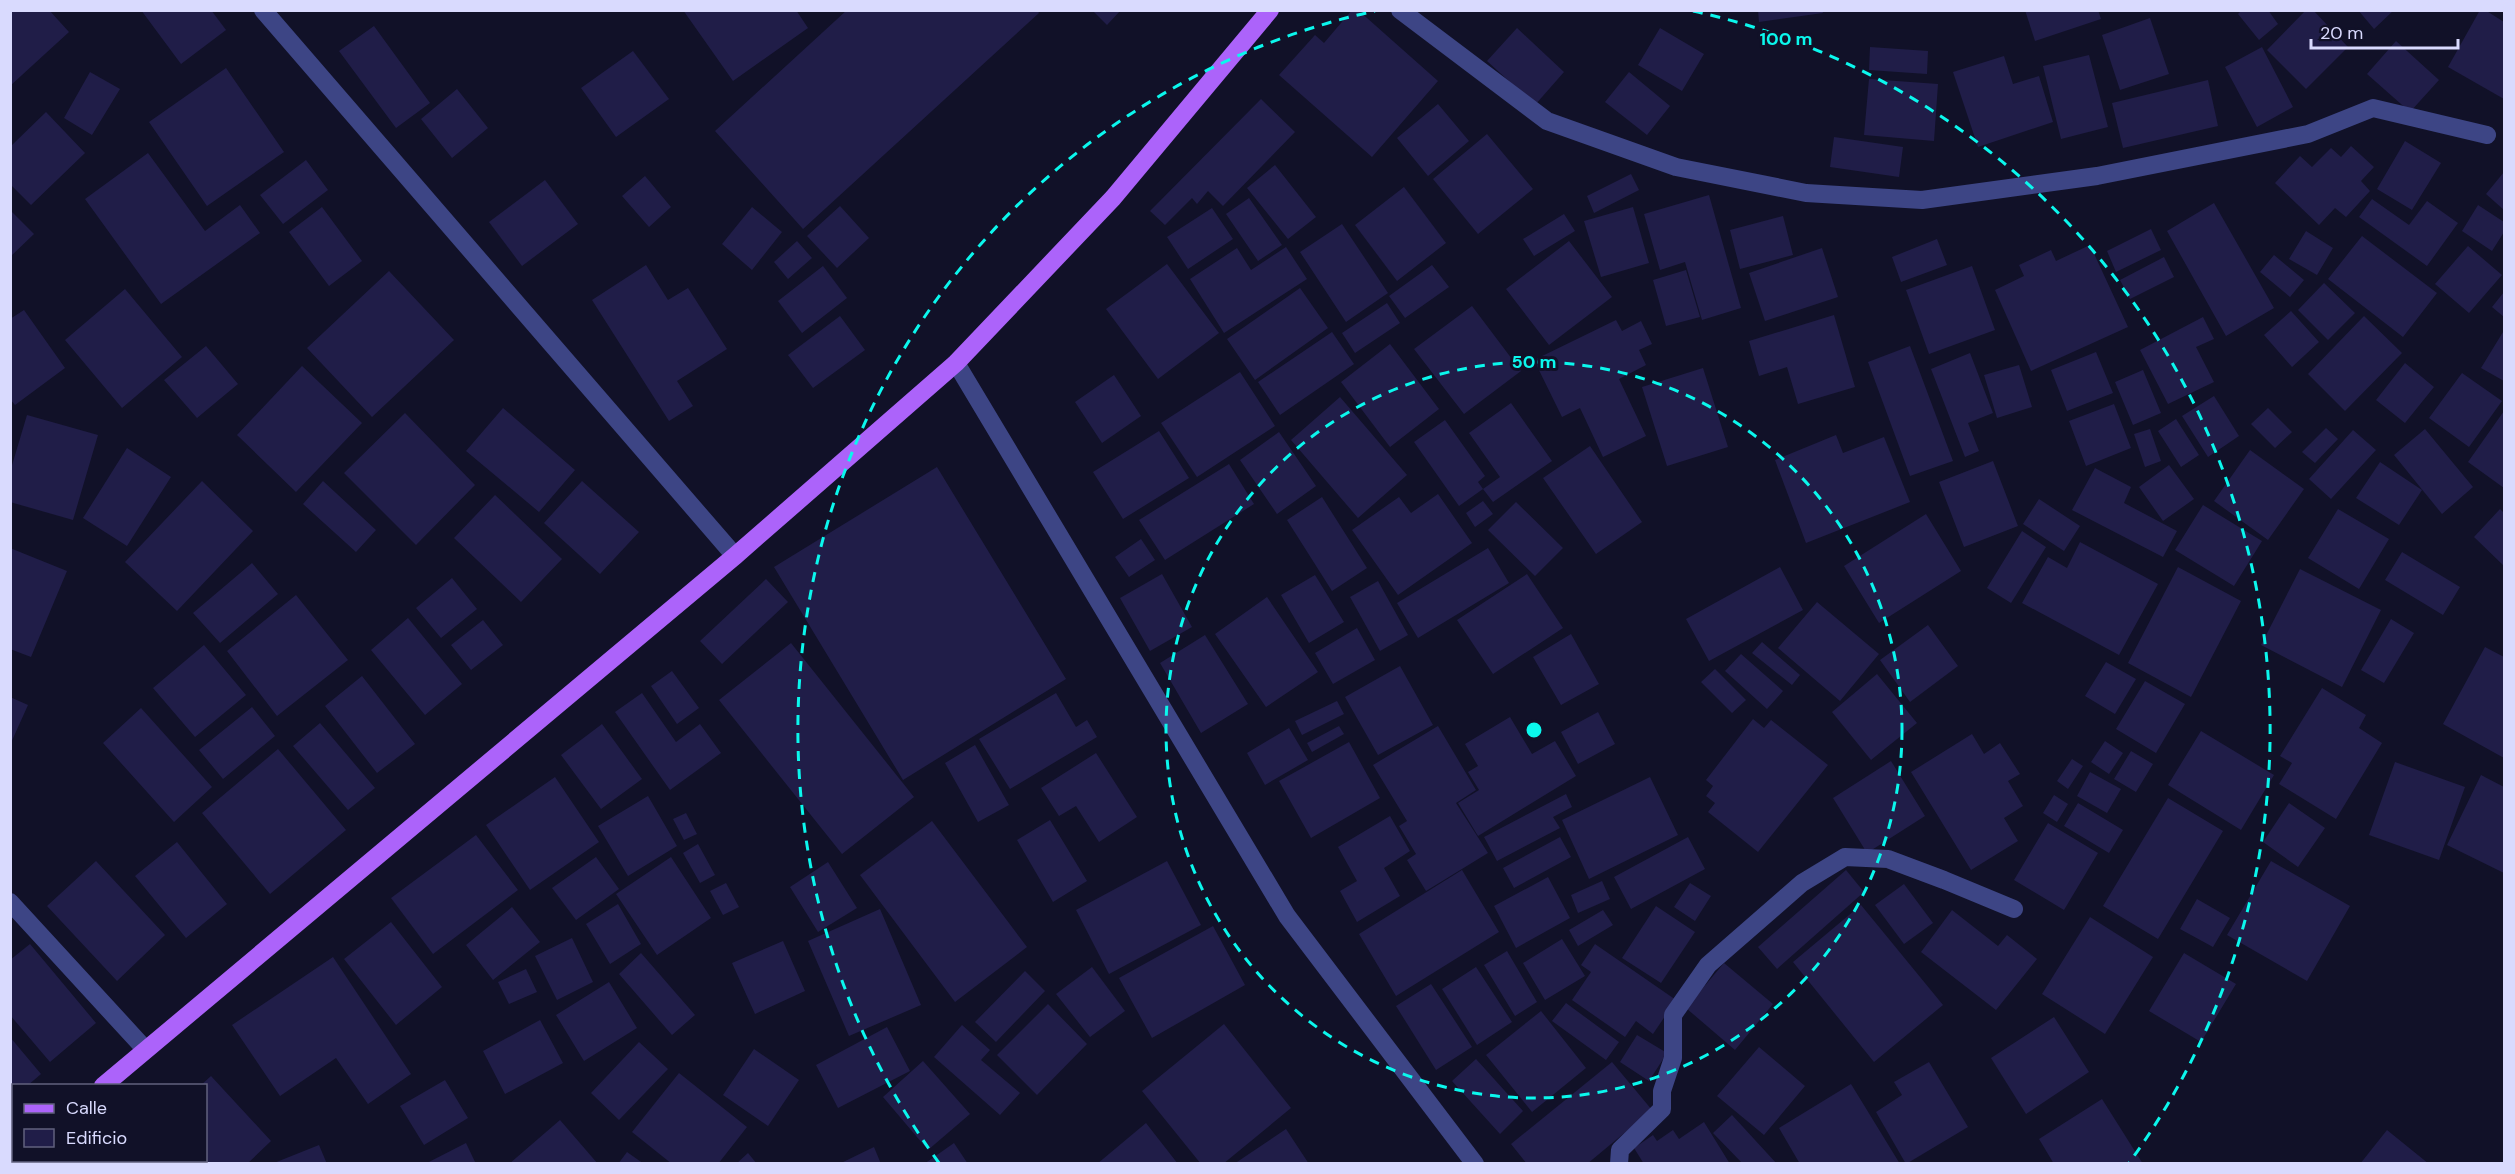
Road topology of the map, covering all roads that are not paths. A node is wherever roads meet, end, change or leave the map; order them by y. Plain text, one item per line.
1 (263, 10) edge
2 (1270, 10) edge
3 (1400, 10) edge
4 (2487, 135) dead end
5 (956, 363) junction
6 (735, 556) junction
7 (10, 902) edge
8 (2014, 909) dead end
9 (145, 1049) junction
10 (105, 1084) edge
11 (1475, 1164) edge
12 (1619, 1164) edge

1 - 6 street
2 - 5 main road
3 - 4 street
5 - 6 main road
5 - 11 street
6 - 9 main road
7 - 9 street
8 - 12 street
9 - 10 main road

